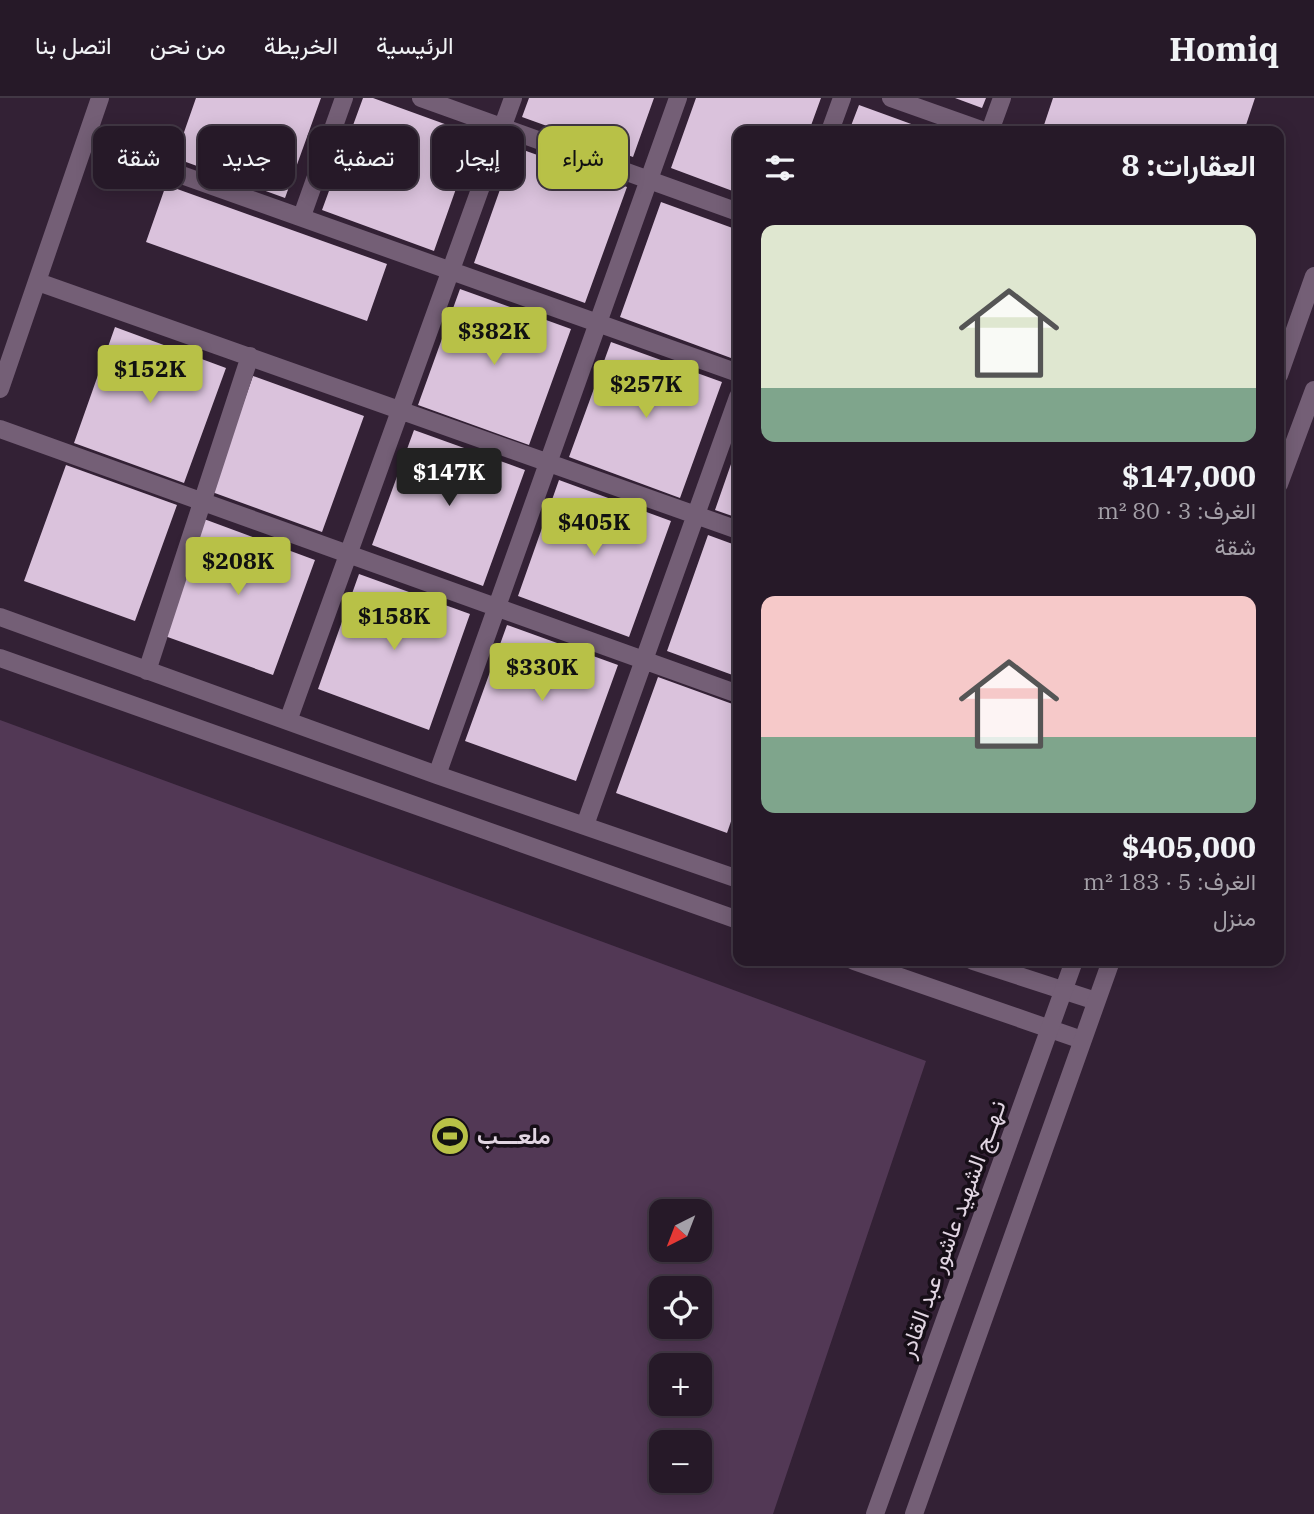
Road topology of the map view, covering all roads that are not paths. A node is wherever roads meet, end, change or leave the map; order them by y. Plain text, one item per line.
1 (100, 98) edge
2 (344, 98) edge
3 (421, 98) edge
4 (513, 98) edge
5 (677, 98) edge
6 (842, 98) edge
7 (891, 98) edge
8 (1002, 98) edge
9 (504, 126) joint
10 (832, 126) edge
11 (970, 126) edge
12 (992, 126) edge
13 (524, 133) edge
14 (86, 141) junction
15 (650, 179) junction
16 (481, 189) edge
17 (733, 210) edge
18 (302, 216) junction
19 (451, 270) junction
20 (1314, 276) edge
21 (38, 282) junction
22 (599, 325) junction
23 (250, 356) junction
24 (1284, 361) edge
25 (733, 371) edge
26 (0, 388) edge
27 (1314, 390) edge
28 (400, 409) junction
29 (733, 411) edge
30 (0, 429) edge
31 (550, 461) junction
32 (1284, 471) edge
33 (203, 501) junction
34 (696, 515) junction
35 (733, 528) edge
36 (349, 553) junction
37 (499, 606) junction
38 (0, 617) edge
39 (0, 658) edge
40 (643, 661) junction
41 (147, 671) junction
42 (733, 692) edge
43 (288, 722) junction
44 (437, 775) junction
45 (585, 825) junction
46 (733, 877) edge
47 (733, 918) edge
48 (868, 966) edge
49 (987, 966) edge
50 (1072, 966) edge
51 (1109, 966) edge
52 (1062, 992) junction
53 (1097, 1002) junction
54 (1048, 1029) junction
55 (1082, 1040) junction
56 (875, 1514) edge
57 (914, 1514) edge

1 - 14 street
2 - 18 street
3 - 9 street
4 - 9 street
5 - 15 street
6 - 10 street
7 - 11 street
8 - 12 street
13 - 15 street
14 - 18 street
14 - 21 street
15 - 17 street
15 - 22 street
16 - 19 street
18 - 19 street
19 - 22 street
19 - 28 street
20 - 24 street
21 - 23 street
21 - 26 street
22 - 25 street
22 - 31 street
23 - 28 street
23 - 33 street
27 - 32 street
28 - 31 street
28 - 36 street
29 - 34 street
30 - 33 street
31 - 34 street
31 - 37 street
33 - 36 street
33 - 41 street
34 - 35 street
34 - 40 street
36 - 37 street
36 - 43 street
37 - 40 street
37 - 44 street
38 - 41 street
39 - 47 street
40 - 42 street
40 - 45 street
41 - 43 street
43 - 44 street
44 - 45 street
45 - 46 street
48 - 54 street
49 - 52 street
50 - 52 street, نـهــج الشهيد عاشور عبد القادر
51 - 53 street
52 - 53 street
52 - 54 street, نـهــج الشهيد عاشور عبد القادر
53 - 55 street
54 - 55 street
54 - 56 street, نـهــج الشهيد عاشور عبد القادر
55 - 57 street

